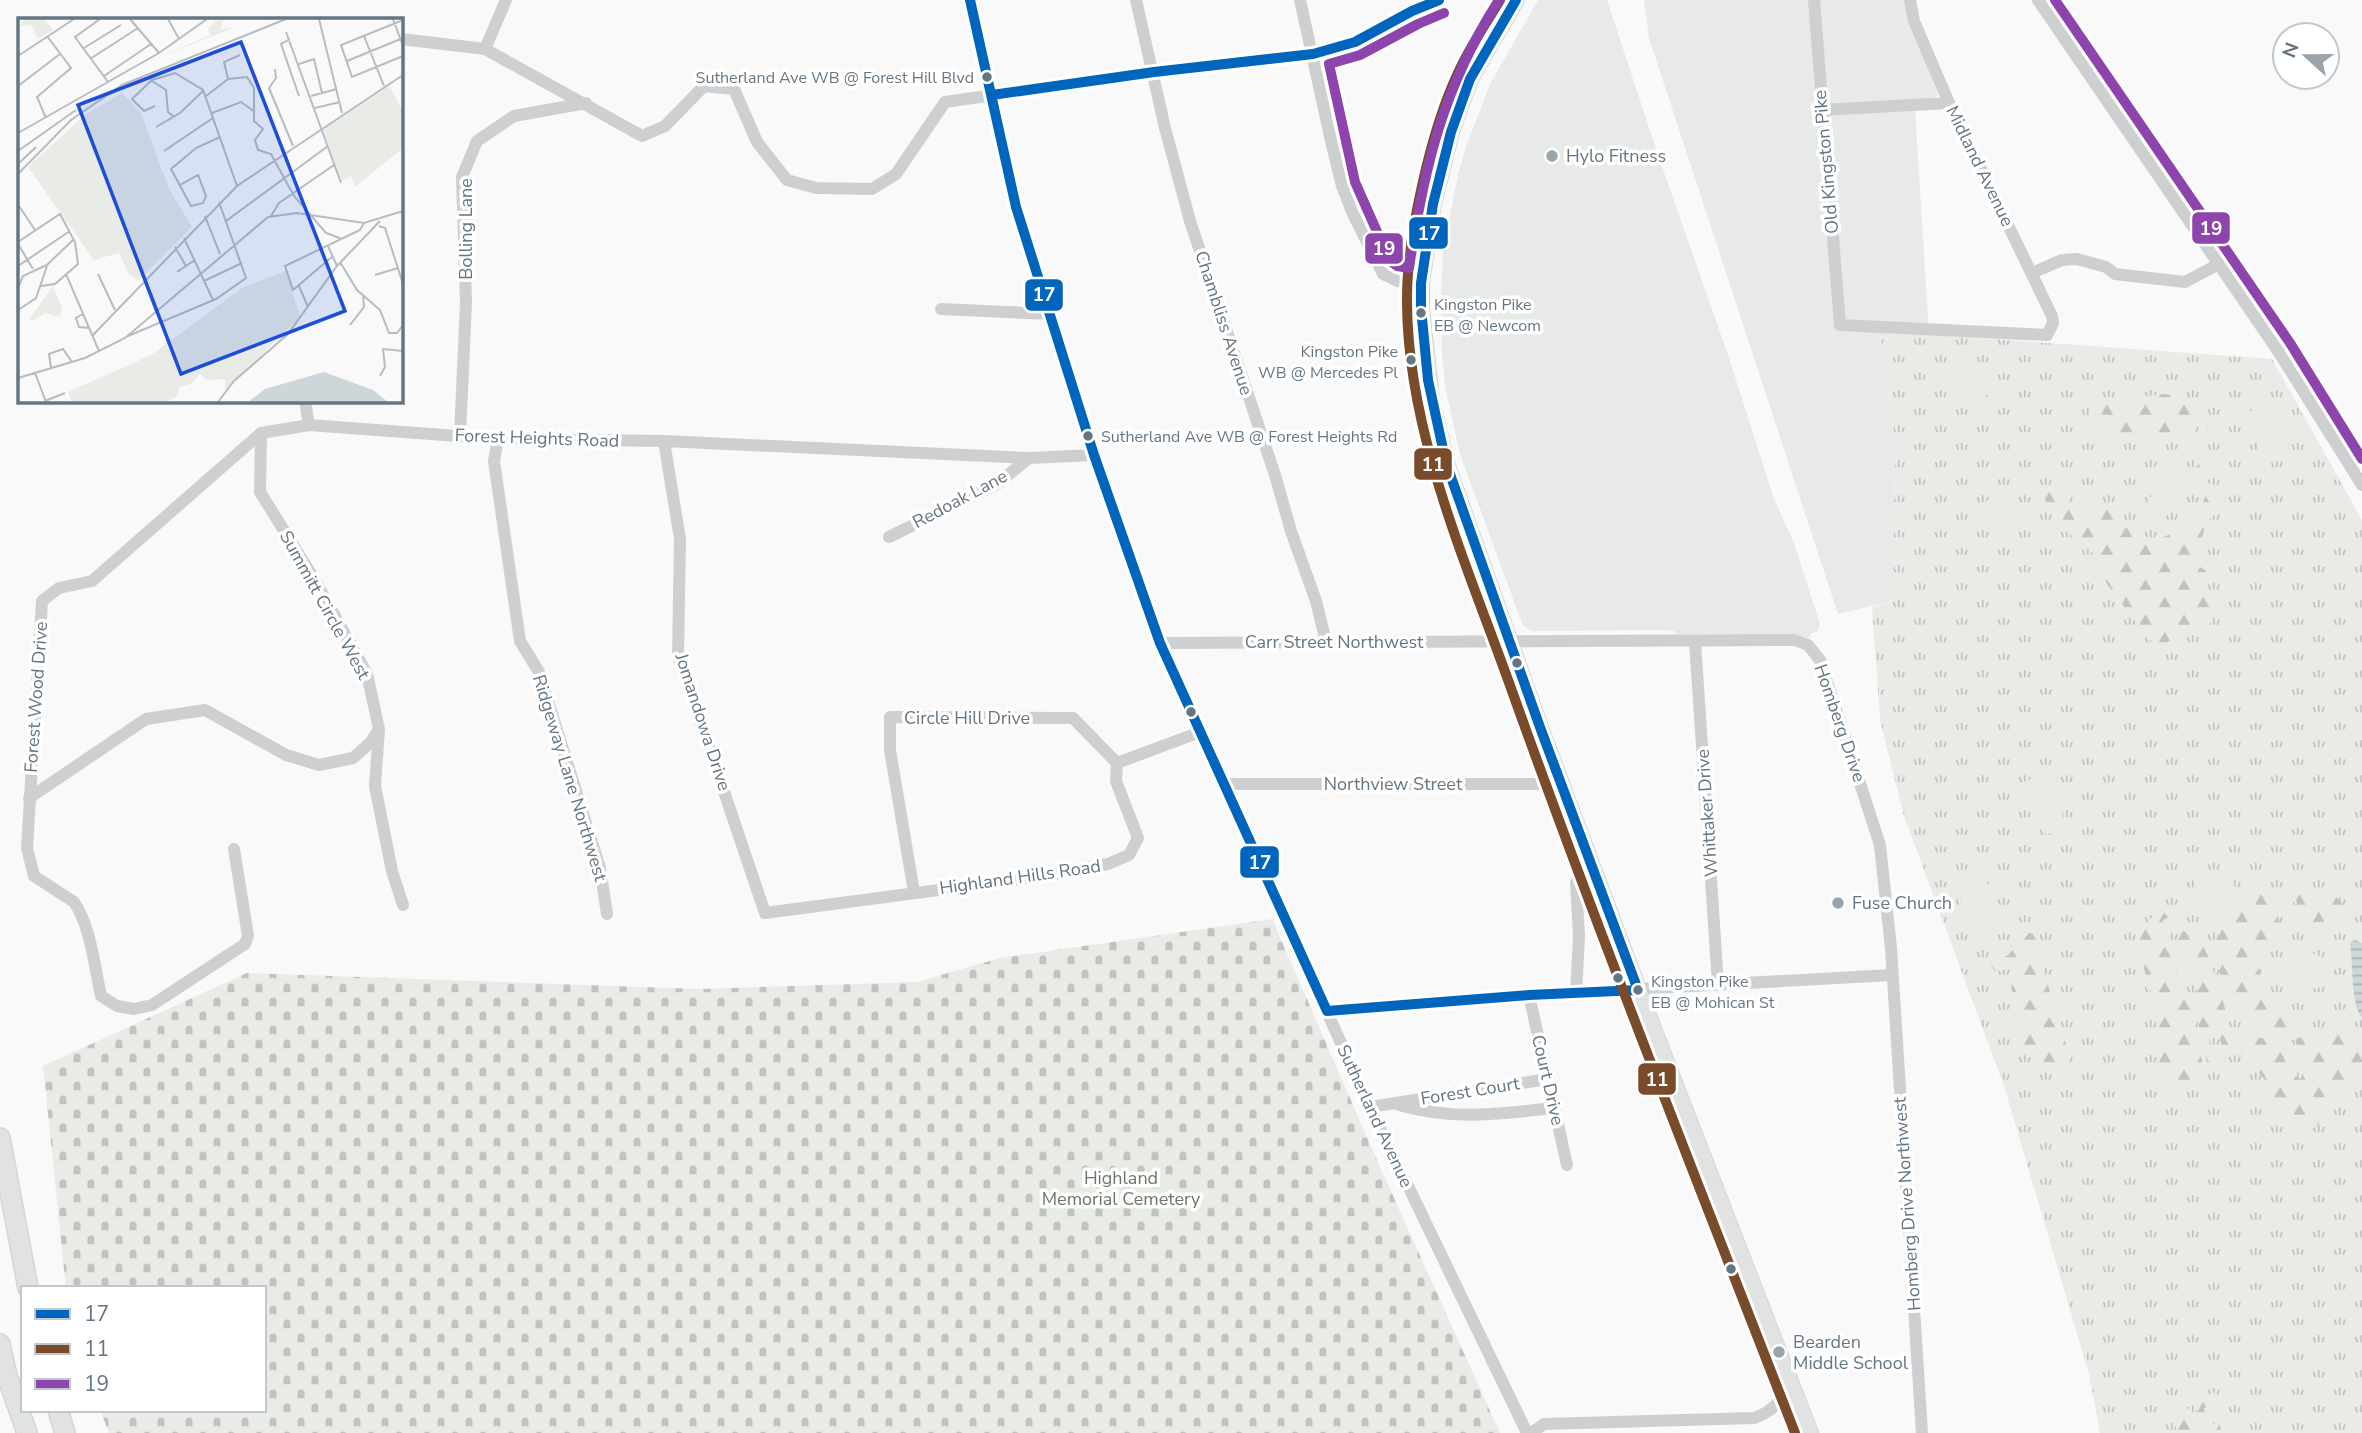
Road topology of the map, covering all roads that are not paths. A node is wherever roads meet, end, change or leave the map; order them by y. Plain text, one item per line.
1 (506, 0) edge
2 (970, 0) edge
3 (1136, 0) edge
4 (1300, 0) edge
5 (1439, 0) edge
6 (1814, 0) edge
7 (1910, 0) edge
8 (2038, 0) edge
9 (1507, 4) edge
10 (402, 39) edge
11 (485, 49) junction
12 (1313, 54) junction
13 (1154, 72) junction
14 (992, 95) junction
15 (586, 103) junction
16 (1949, 103) junction
17 (1822, 110) junction
18 (2220, 264) junction
19 (2032, 273) junction
20 (1421, 283) junction
21 (941, 309) dead end
22 (1050, 314) junction
23 (2051, 330) joint
24 (305, 402) edge
25 (309, 425) junction
26 (261, 433) junction
27 (460, 436) junction
28 (498, 439) junction
29 (664, 441) junction
30 (1094, 455) junction
31 (1029, 458) junction
32 (2362, 485) edge
33 (889, 537) dead end
34 (1509, 641) junction
35 (1326, 642) junction
36 (1695, 642) junction
37 (1160, 643) junction
38 (379, 729) junction
39 (1200, 732) junction
40 (1117, 763) junction
41 (1224, 784) junction
42 (1562, 784) junction
43 (29, 795) junction
44 (234, 849) dead end
45 (1593, 868) junction
46 (914, 892) junction
47 (403, 905) dead end
48 (765, 913) joint
49 (607, 914) dead end
50 (1891, 975) junction
51 (1718, 984) junction
52 (1638, 990) junction
53 (1576, 993) junction
54 (1529, 995) junction
55 (1327, 1011) junction
56 (1548, 1079) junction
57 (1392, 1103) junction
58 (1370, 1107) junction
59 (1554, 1108) junction
60 (0, 1138) edge
61 (1567, 1165) dead end
62 (28, 1286) edge
63 (0, 1344) edge
64 (1792, 1385) junction
65 (59, 1412) edge
66 (27, 1433) edge
67 (65, 1433) edge
68 (1529, 1433) edge
69 (1810, 1433) edge
70 (1922, 1433) edge

1 - 11 street
2 - 14 street, Sutherland Avenue
3 - 13 street, Chambliss Avenue
4 - 12 street
5 - 12 street
6 - 17 street, Old Kingston Pike
7 - 16 street, Midland Avenue
8 - 18 street
9 - 20 main road
10 - 11 street
11 - 15 street
12 - 13 street
12 - 20 street
13 - 14 street
13 - 35 street, Chambliss Avenue
14 - 15 street
14 - 22 street, Sutherland Avenue
15 - 27 street, Bolling Lane
16 - 17 street
16 - 19 street, Midland Avenue
17 - 23 street, Old Kingston Pike
18 - 19 street
18 - 32 street
19 - 23 street, Midland Avenue
20 - 34 main road
21 - 22 street
22 - 30 street, Sutherland Avenue
24 - 25 street
25 - 26 street, Forest Heights Road
25 - 27 street, Forest Heights Road
26 - 38 street, Summitt Circle West
26 - 43 street, Forest Wood Drive
27 - 28 street, Forest Heights Road
28 - 29 street, Forest Heights Road
28 - 49 street, Ridgeway Lane Northwest
29 - 31 street, Forest Heights Road
29 - 48 street, Jomandowa Drive
30 - 31 street, Forest Heights Road
30 - 37 street, Sutherland Avenue
31 - 33 street, Redoak Lane
34 - 35 street, Carr Street Northwest
34 - 36 street, Homberg Drive
34 - 42 main road
35 - 37 street, Carr Street Northwest
36 - 50 street, Homberg Drive
36 - 51 street, Whittaker Drive
37 - 39 street, Sutherland Avenue
38 - 43 street
38 - 47 street, Summitt Circle West
39 - 40 street
39 - 41 street, Sutherland Avenue
40 - 46 street, Highland Hills Road
40 - 46 street, Circle Hill Drive
41 - 42 street, Northview Street
41 - 55 street, Sutherland Avenue
42 - 45 main road
43 - 44 street, Forest Wood Drive
45 - 52 main road
45 - 53 street
46 - 48 street, Highland Hills Road
50 - 51 street
50 - 70 street, Homberg Drive Northwest
51 - 52 street
52 - 53 street
52 - 64 main road
53 - 54 street
54 - 55 street
54 - 56 street, Court Drive
55 - 58 street, Sutherland Avenue
56 - 57 street, Forest Court
56 - 59 street, Court Drive
57 - 58 street, Forest Court
57 - 59 street, Forest Court
58 - 68 street, Sutherland Avenue
59 - 61 street, Court Drive
60 - 62 highway
63 - 66 highway
64 - 68 street
64 - 69 main road
65 - 67 highway

